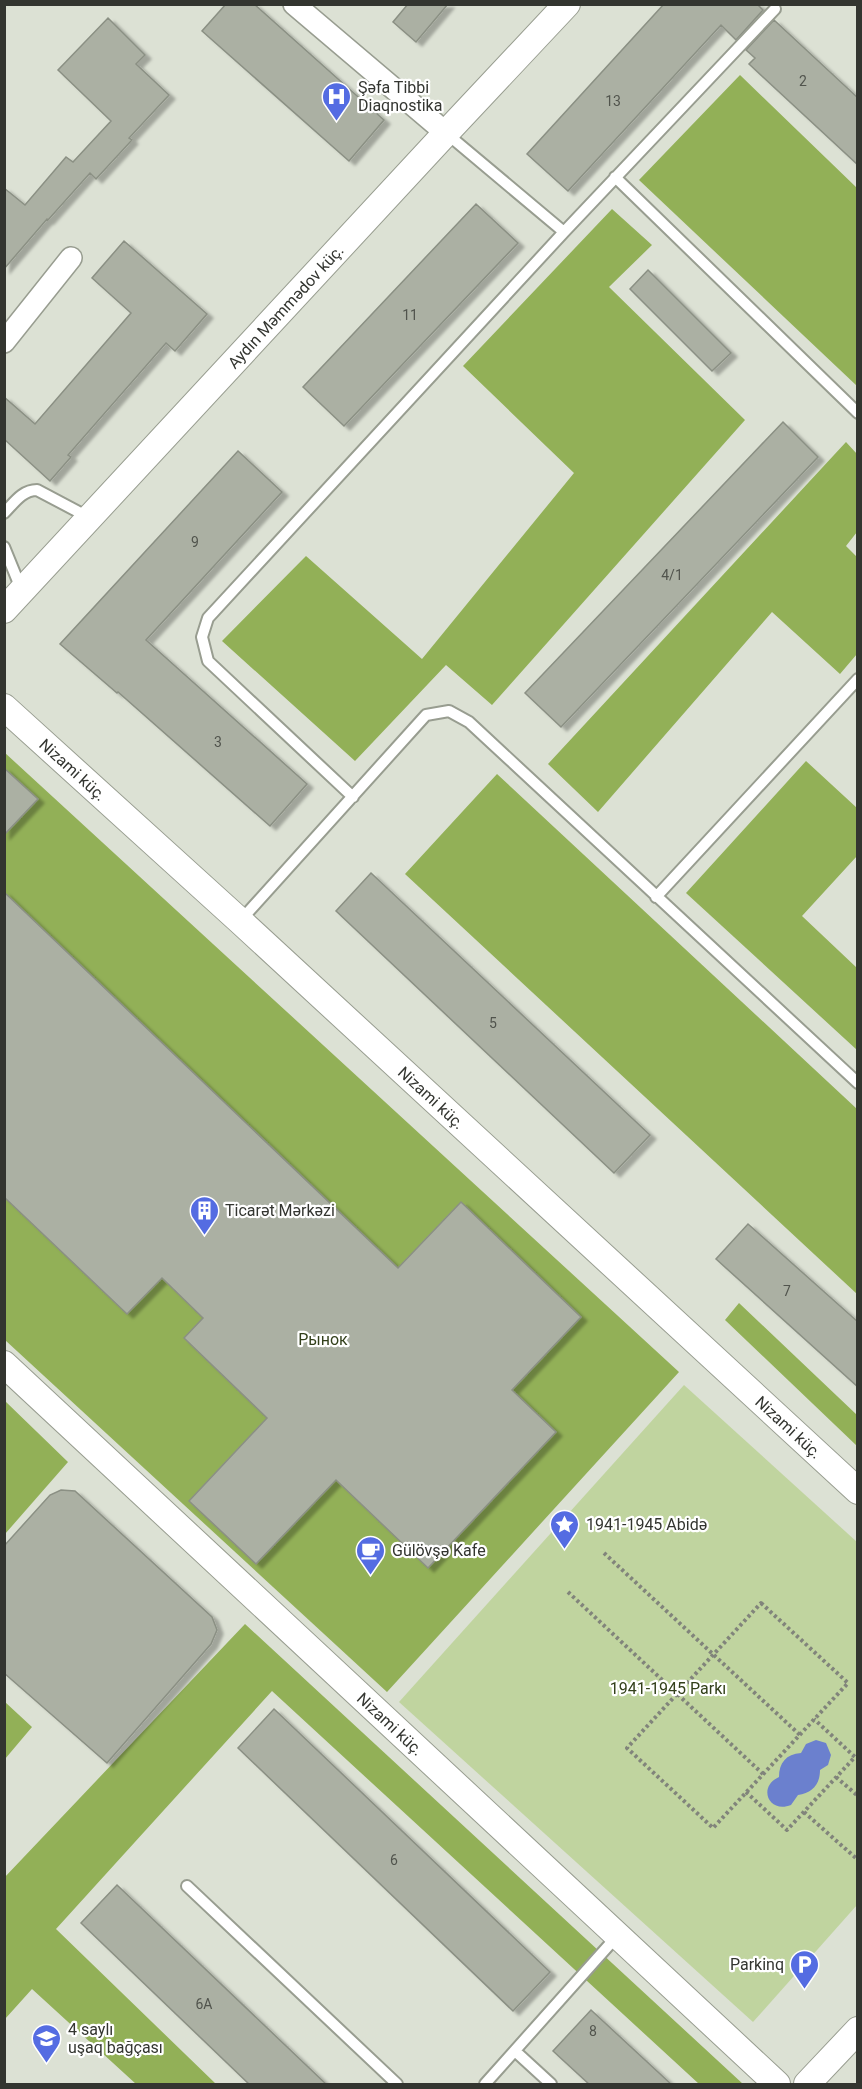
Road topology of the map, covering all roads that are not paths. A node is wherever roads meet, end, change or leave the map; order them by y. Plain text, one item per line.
1 (294, 4) edge
2 (567, 4) edge
3 (775, 9) dead end
4 (446, 133) junction
5 (615, 177) junction
6 (564, 232) junction
7 (71, 258) dead end
8 (4, 342) edge
9 (858, 413) edge
10 (4, 513) edge
11 (91, 518) junction
12 (4, 547) edge
13 (22, 592) junction
14 (4, 610) edge
15 (858, 679) edge
16 (4, 707) edge
17 (353, 797) junction
18 (656, 897) junction
19 (240, 921) junction
20 (858, 1083) edge
21 (5, 1365) edge
22 (858, 1491) edge
23 (187, 1886) dead end
24 (618, 1935) junction
25 (858, 2030) edge
26 (515, 2051) junction
27 (397, 2085) edge
28 (484, 2085) edge
29 (551, 2085) edge
30 (777, 2085) edge
31 (807, 2085) edge

1 - 4 street
2 - 4 street, Aydın Məmmədov küç.
3 - 5 lane
4 - 6 lane
4 - 11 street, Aydın Məmmədov küç.
5 - 6 lane
5 - 9 lane
6 - 17 lane
7 - 8 street
10 - 11 lane
11 - 13 street, Aydın Məmmədov küç.
12 - 13 lane
13 - 14 street, Aydın Məmmədov küç.
15 - 18 lane
16 - 19 street, Nizami küç.
17 - 18 lane
17 - 19 lane
18 - 20 lane
19 - 22 street, Nizami küç.
21 - 24 street, Nizami küç.
23 - 27 lane
24 - 26 lane
24 - 30 street, Nizami küç.
25 - 31 street
26 - 28 lane
26 - 29 lane

